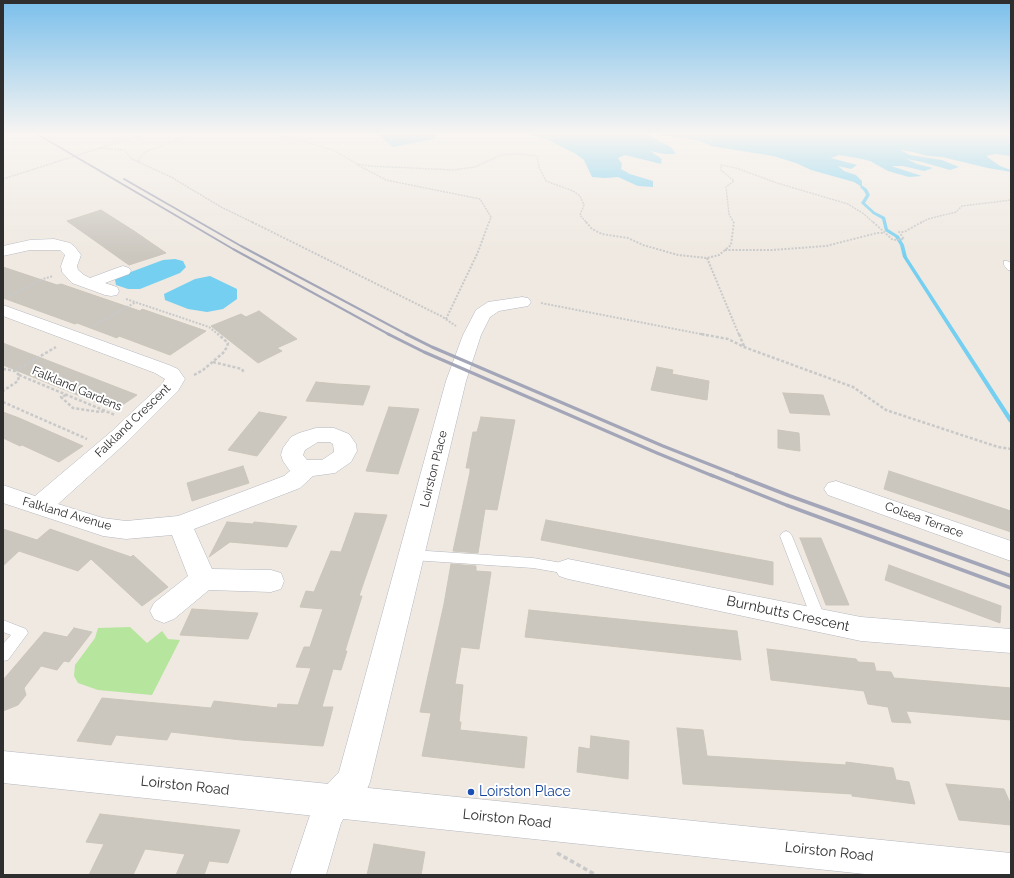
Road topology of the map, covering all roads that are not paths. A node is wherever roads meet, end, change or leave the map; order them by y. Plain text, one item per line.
1 (3, 251) edge
2 (123, 271) dead end
3 (91, 283) junction
4 (111, 291) road end
5 (522, 302) road end
6 (3, 310) edge
7 (307, 469) dead end
8 (836, 489) dead end
9 (3, 494) edge
10 (39, 507) junction
11 (180, 525) junction
12 (786, 536) dead end
13 (1011, 551) edge
14 (412, 555) junction
15 (568, 569) joint
16 (203, 579) junction
17 (271, 581) dead end
18 (164, 611) dead end
19 (819, 620) junction
20 (3, 626) edge
21 (1011, 641) edge
22 (3, 655) edge
23 (3, 767) edge
24 (335, 801) junction
25 (1011, 871) edge
26 (308, 875) edge

1 - 3 street
2 - 3 street
3 - 4 street
5 - 14 street, Loirston Place
6 - 10 street, Falkland Crescent
7 - 11 street, Falkland Avenue
8 - 13 street, Colsea Terrace
9 - 10 street, Falkland Avenue
10 - 11 street, Falkland Avenue
11 - 16 street
12 - 19 lane
14 - 15 lane
14 - 24 street, Loirston Place
15 - 19 street, Burnbutts Crescent
16 - 17 street
16 - 18 street
19 - 21 street, Burnbutts Crescent
20 - 22 lane
23 - 24 street, Loirston Road
24 - 25 street, Loirston Road
24 - 26 street, Loirston Place

